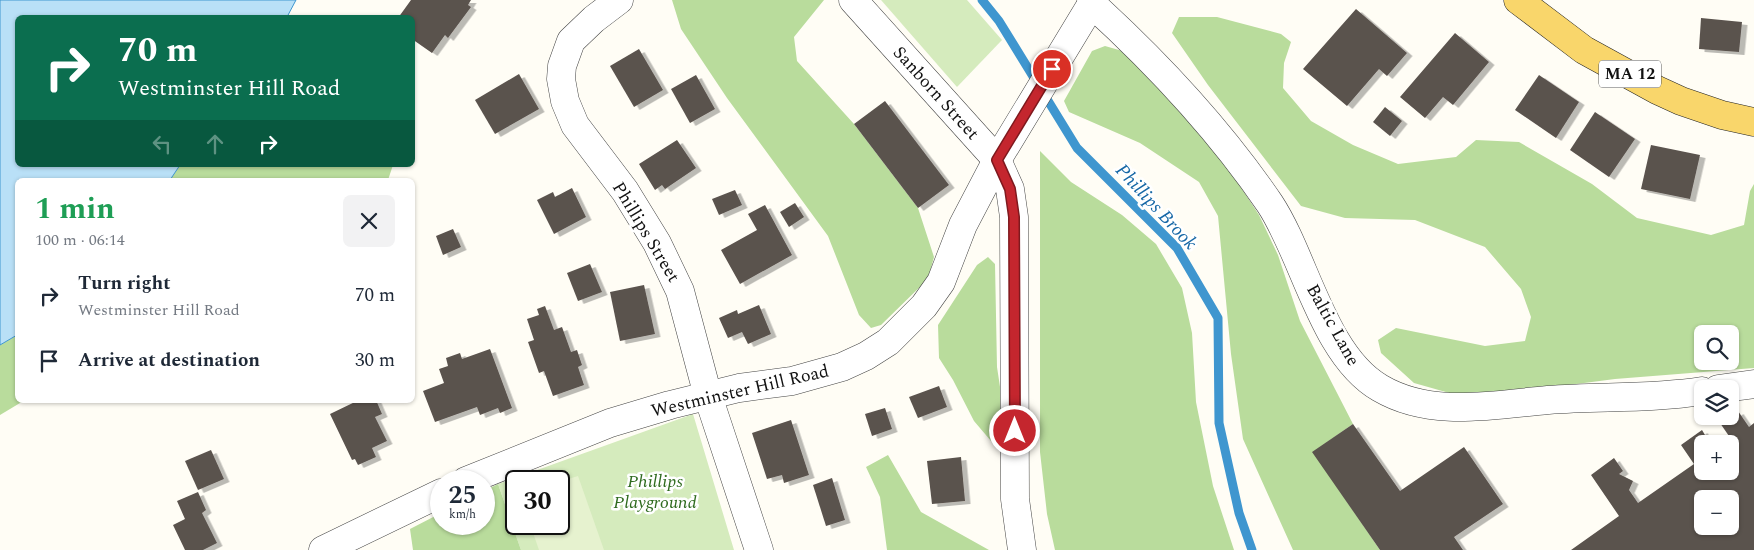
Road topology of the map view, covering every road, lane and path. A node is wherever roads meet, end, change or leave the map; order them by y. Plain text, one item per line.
1 (619, 0) edge
2 (853, 0) edge
3 (1518, 0) edge
4 (1092, 2) edge
5 (1754, 122) edge
6 (997, 160) junction
7 (1754, 384) edge
8 (1739, 386) edge
9 (1694, 392) edge
10 (708, 396) junction
11 (493, 470) edge
12 (430, 498) edge
13 (323, 550) edge
14 (759, 550) edge
15 (1022, 550) edge

1 - 10 street, Phillips Street
2 - 6 street, Sanborn Street
3 - 5 main road, MA 12
4 - 6 street, Westminster Hill Road
4 - 9 street, Baltic Lane
6 - 10 street, Westminster Hill Road
6 - 15 street, Sanborn Street
7 - 8 street
10 - 11 street, Westminster Hill Road
10 - 14 street, Phillips Street
12 - 13 street

